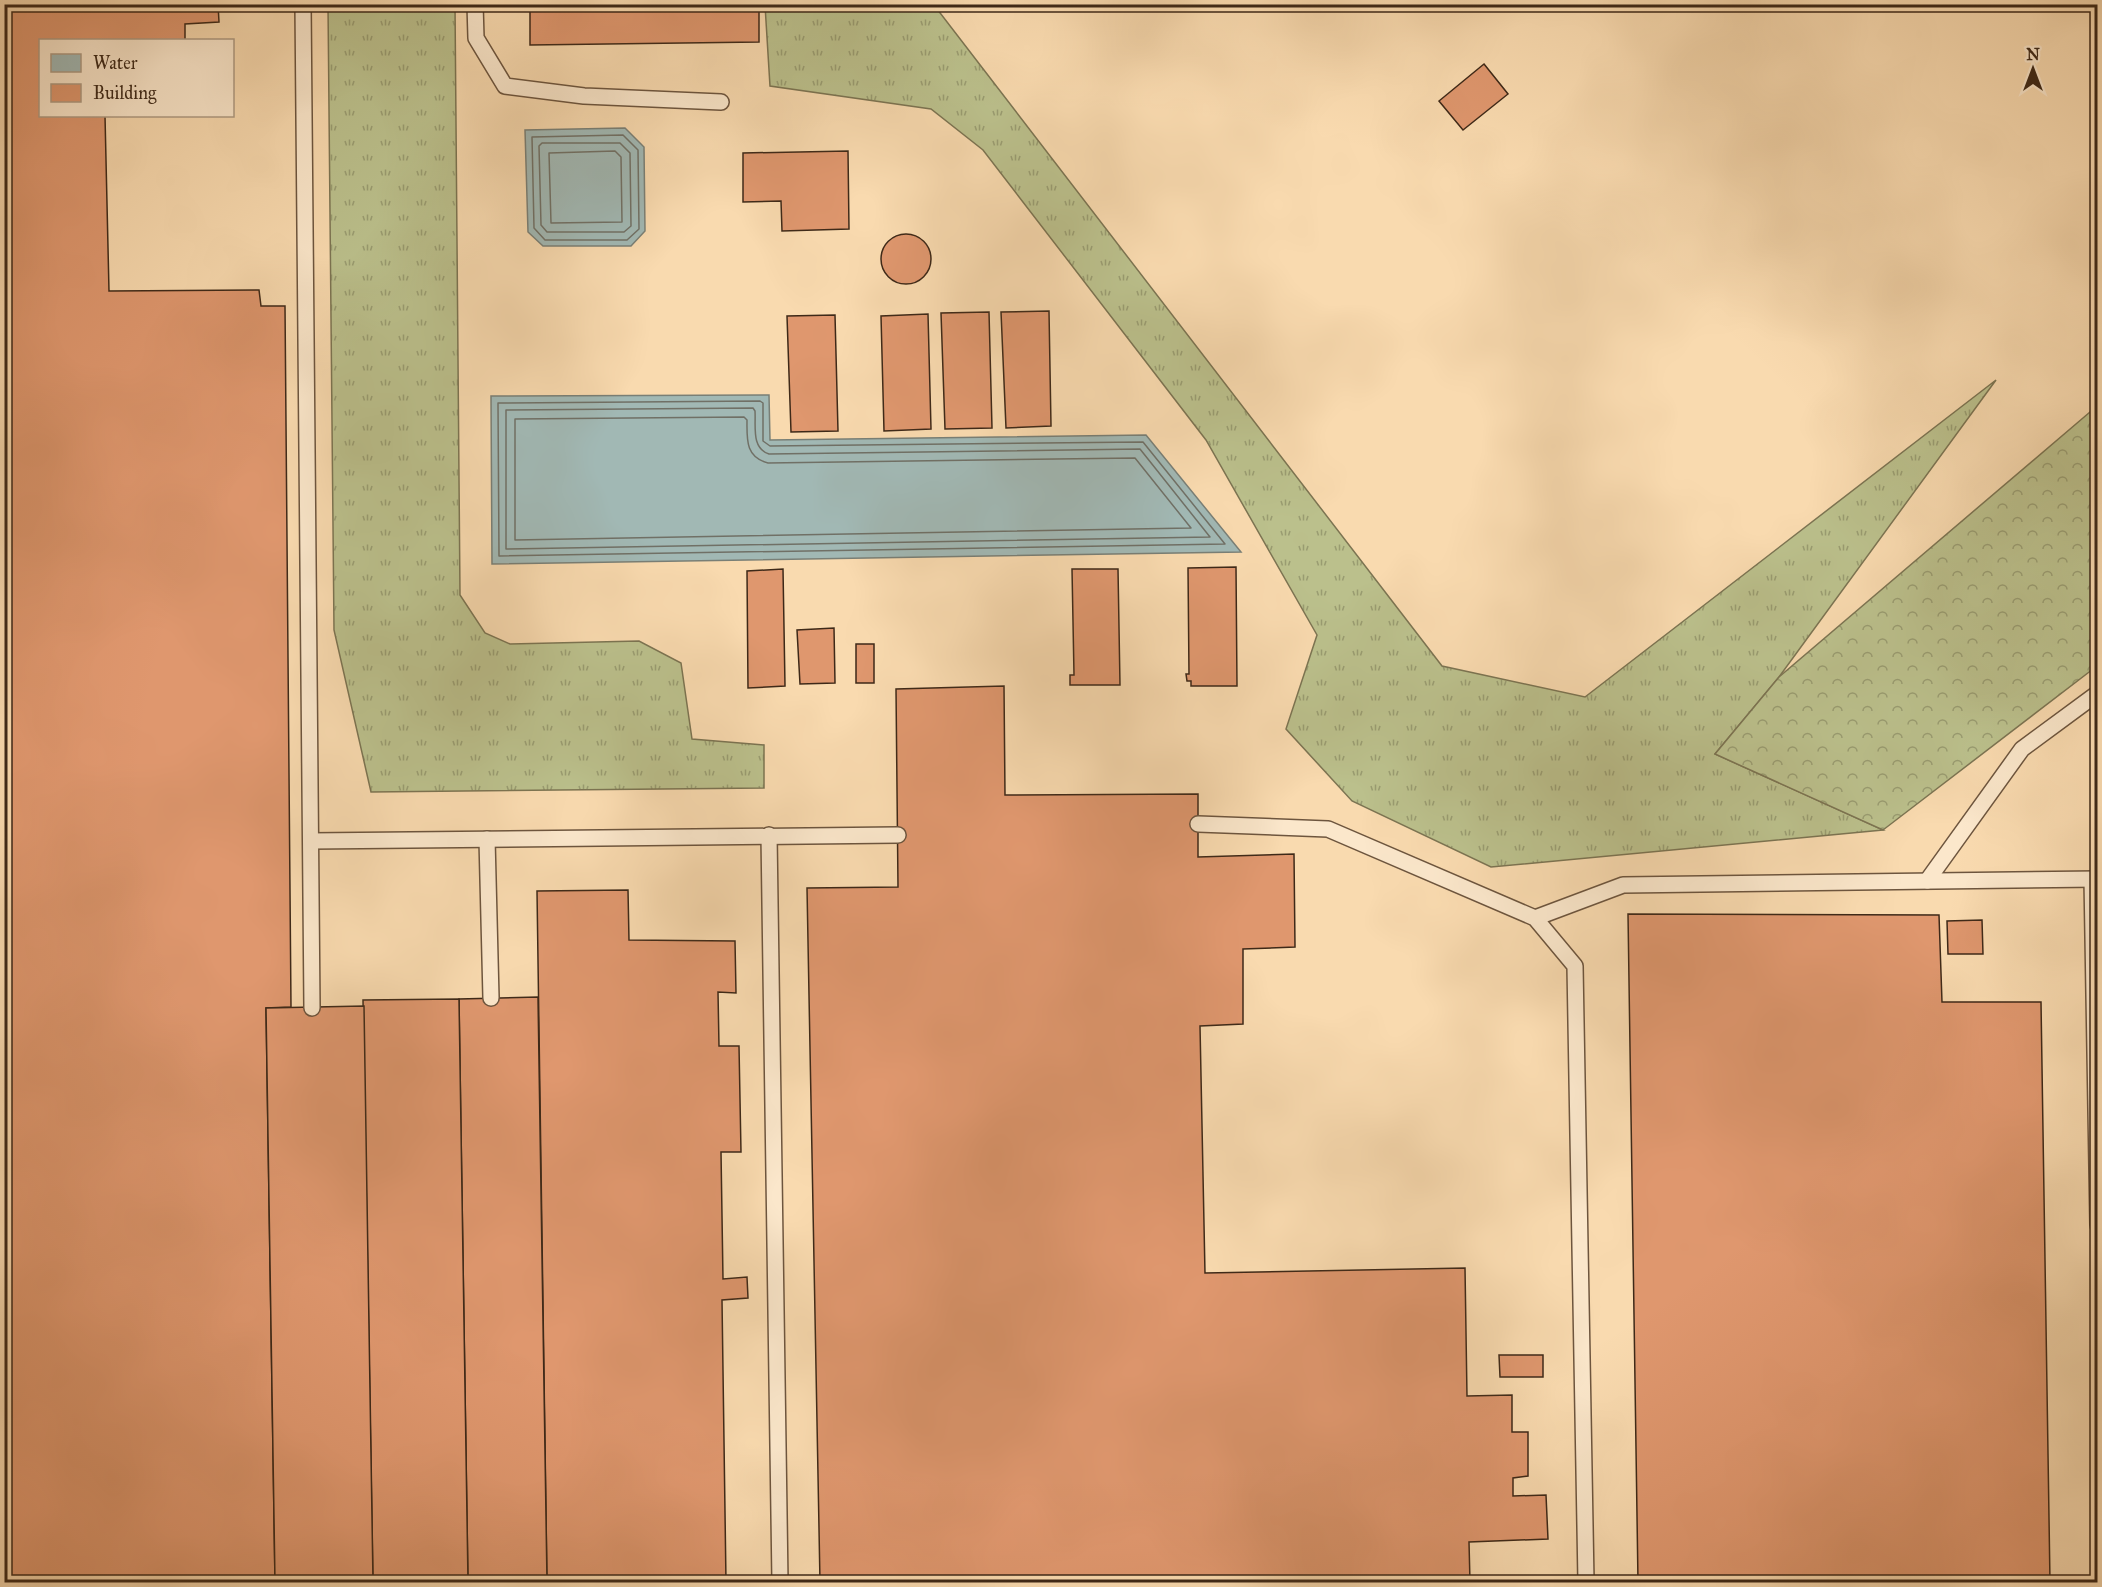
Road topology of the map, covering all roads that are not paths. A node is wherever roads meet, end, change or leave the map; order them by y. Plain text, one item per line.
1 (303, 4) edge
2 (475, 4) edge
3 (721, 102) dead end
4 (2097, 693) edge
5 (1198, 824) dead end
6 (769, 835) junction
7 (898, 835) dead end
8 (487, 839) junction
9 (311, 841) junction
10 (2095, 879) edge
11 (1927, 881) junction
12 (1535, 918) junction
13 (492, 998) dead end
14 (312, 1008) dead end
15 (2097, 1225) edge
16 (780, 1582) edge
17 (1586, 1582) edge

1 - 9 lane
2 - 3 lane
4 - 11 lane
5 - 12 lane
6 - 7 lane
6 - 8 lane
6 - 16 lane
8 - 9 lane
8 - 13 lane
9 - 14 lane
10 - 11 lane
10 - 15 lane
11 - 12 lane
12 - 17 lane

